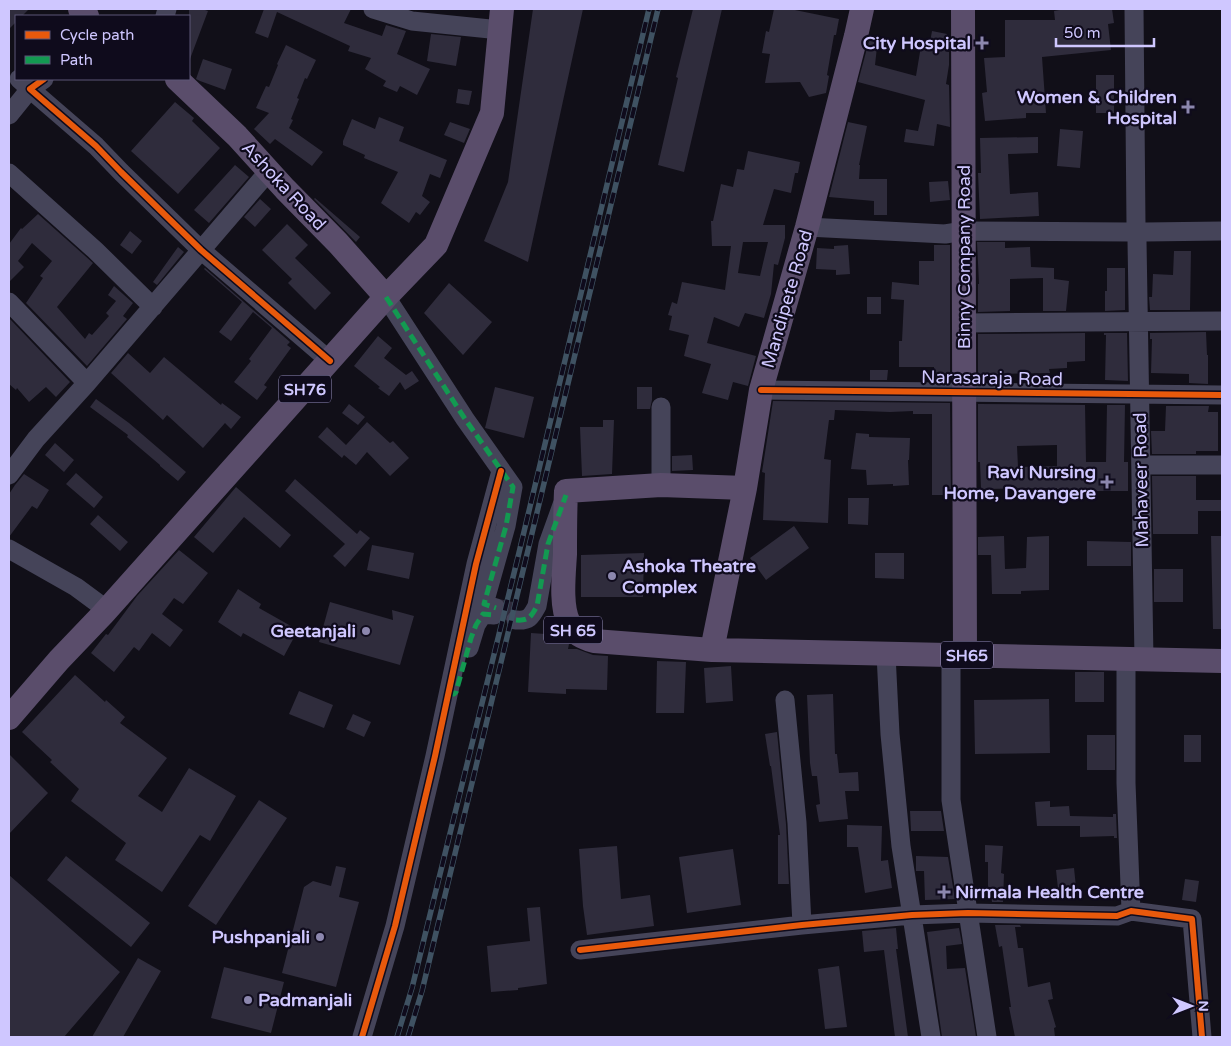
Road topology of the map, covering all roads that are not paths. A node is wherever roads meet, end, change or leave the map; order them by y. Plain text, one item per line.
1 (373, 9) edge
2 (862, 9) edge
3 (963, 9) edge
4 (1134, 9) edge
5 (501, 19) edge
6 (178, 80) edge
7 (31, 82) edge
8 (9, 115) edge
9 (269, 171) junction
10 (9, 173) edge
11 (807, 227) junction
12 (964, 231) junction
13 (1222, 231) edge
14 (1137, 233) junction
15 (201, 250) junction
16 (386, 297) junction
17 (9, 302) edge
18 (153, 307) junction
19 (1138, 321) junction
20 (1222, 321) edge
21 (964, 322) junction
22 (330, 361) junction
23 (88, 383) junction
24 (761, 390) junction
25 (964, 392) junction
26 (1140, 394) junction
27 (1222, 395) edge
28 (661, 407) dead end
29 (1141, 465) junction
30 (1222, 465) edge
31 (501, 471) junction
32 (9, 475) edge
33 (661, 485) junction
34 (745, 488) junction
35 (566, 493) junction
36 (9, 550) edge
37 (103, 614) junction
38 (519, 617) dead end
39 (712, 650) junction
40 (886, 654) junction
41 (958, 655) junction
42 (1135, 659) junction
43 (1222, 661) edge
44 (448, 694) junction
45 (785, 700) dead end
46 (9, 718) edge
47 (1131, 911) junction
48 (968, 914) junction
49 (912, 915) junction
50 (802, 925) junction
51 (580, 950) dead end
52 (362, 1037) edge
53 (930, 1037) edge
54 (987, 1037) edge
55 (1202, 1037) edge

1 - 5 street
2 - 11 main road, Mandipete Road
3 - 12 main road, Binny Company Road
4 - 14 street, Mahaveer Road
5 - 16 main road, SH76
6 - 9 main road, Ashoka Road
7 - 8 street
7 - 15 street
9 - 15 street
9 - 16 main road, Ashoka Road
10 - 18 street
11 - 12 street
11 - 24 main road, Mandipete Road
12 - 14 street
12 - 21 main road, Binny Company Road
13 - 14 street
14 - 19 street, Mahaveer Road
15 - 18 street
15 - 22 street
16 - 22 main road, SH76
16 - 31 street
17 - 23 street
18 - 23 street
19 - 20 street
19 - 21 street
19 - 26 street, Mahaveer Road
21 - 25 main road, Binny Company Road
22 - 37 main road, SH76
23 - 32 street
24 - 25 street, Narasaraja Road
24 - 34 main road, Mandipete Road
25 - 26 street, Narasaraja Road
25 - 41 main road, Binny Company Road
26 - 27 street, Narasaraja Road
26 - 29 street, Mahaveer Road
28 - 33 street
29 - 30 street
29 - 42 street, Mahaveer Road
31 - 44 street
31 - 44 street
33 - 34 main road
33 - 35 main road
34 - 39 main road, Mandipete Road
35 - 38 street
35 - 39 main road, SH 65
36 - 37 street
37 - 46 main road, SH76
39 - 40 main road, SH65
40 - 41 main road, SH65
40 - 49 street
41 - 42 main road, SH65
41 - 48 street
42 - 43 main road, SH65
42 - 47 street, Mahaveer Road
44 - 52 street
45 - 50 street
47 - 48 street
47 - 55 street
48 - 49 street
48 - 54 street
49 - 50 street
49 - 53 street
50 - 51 street

